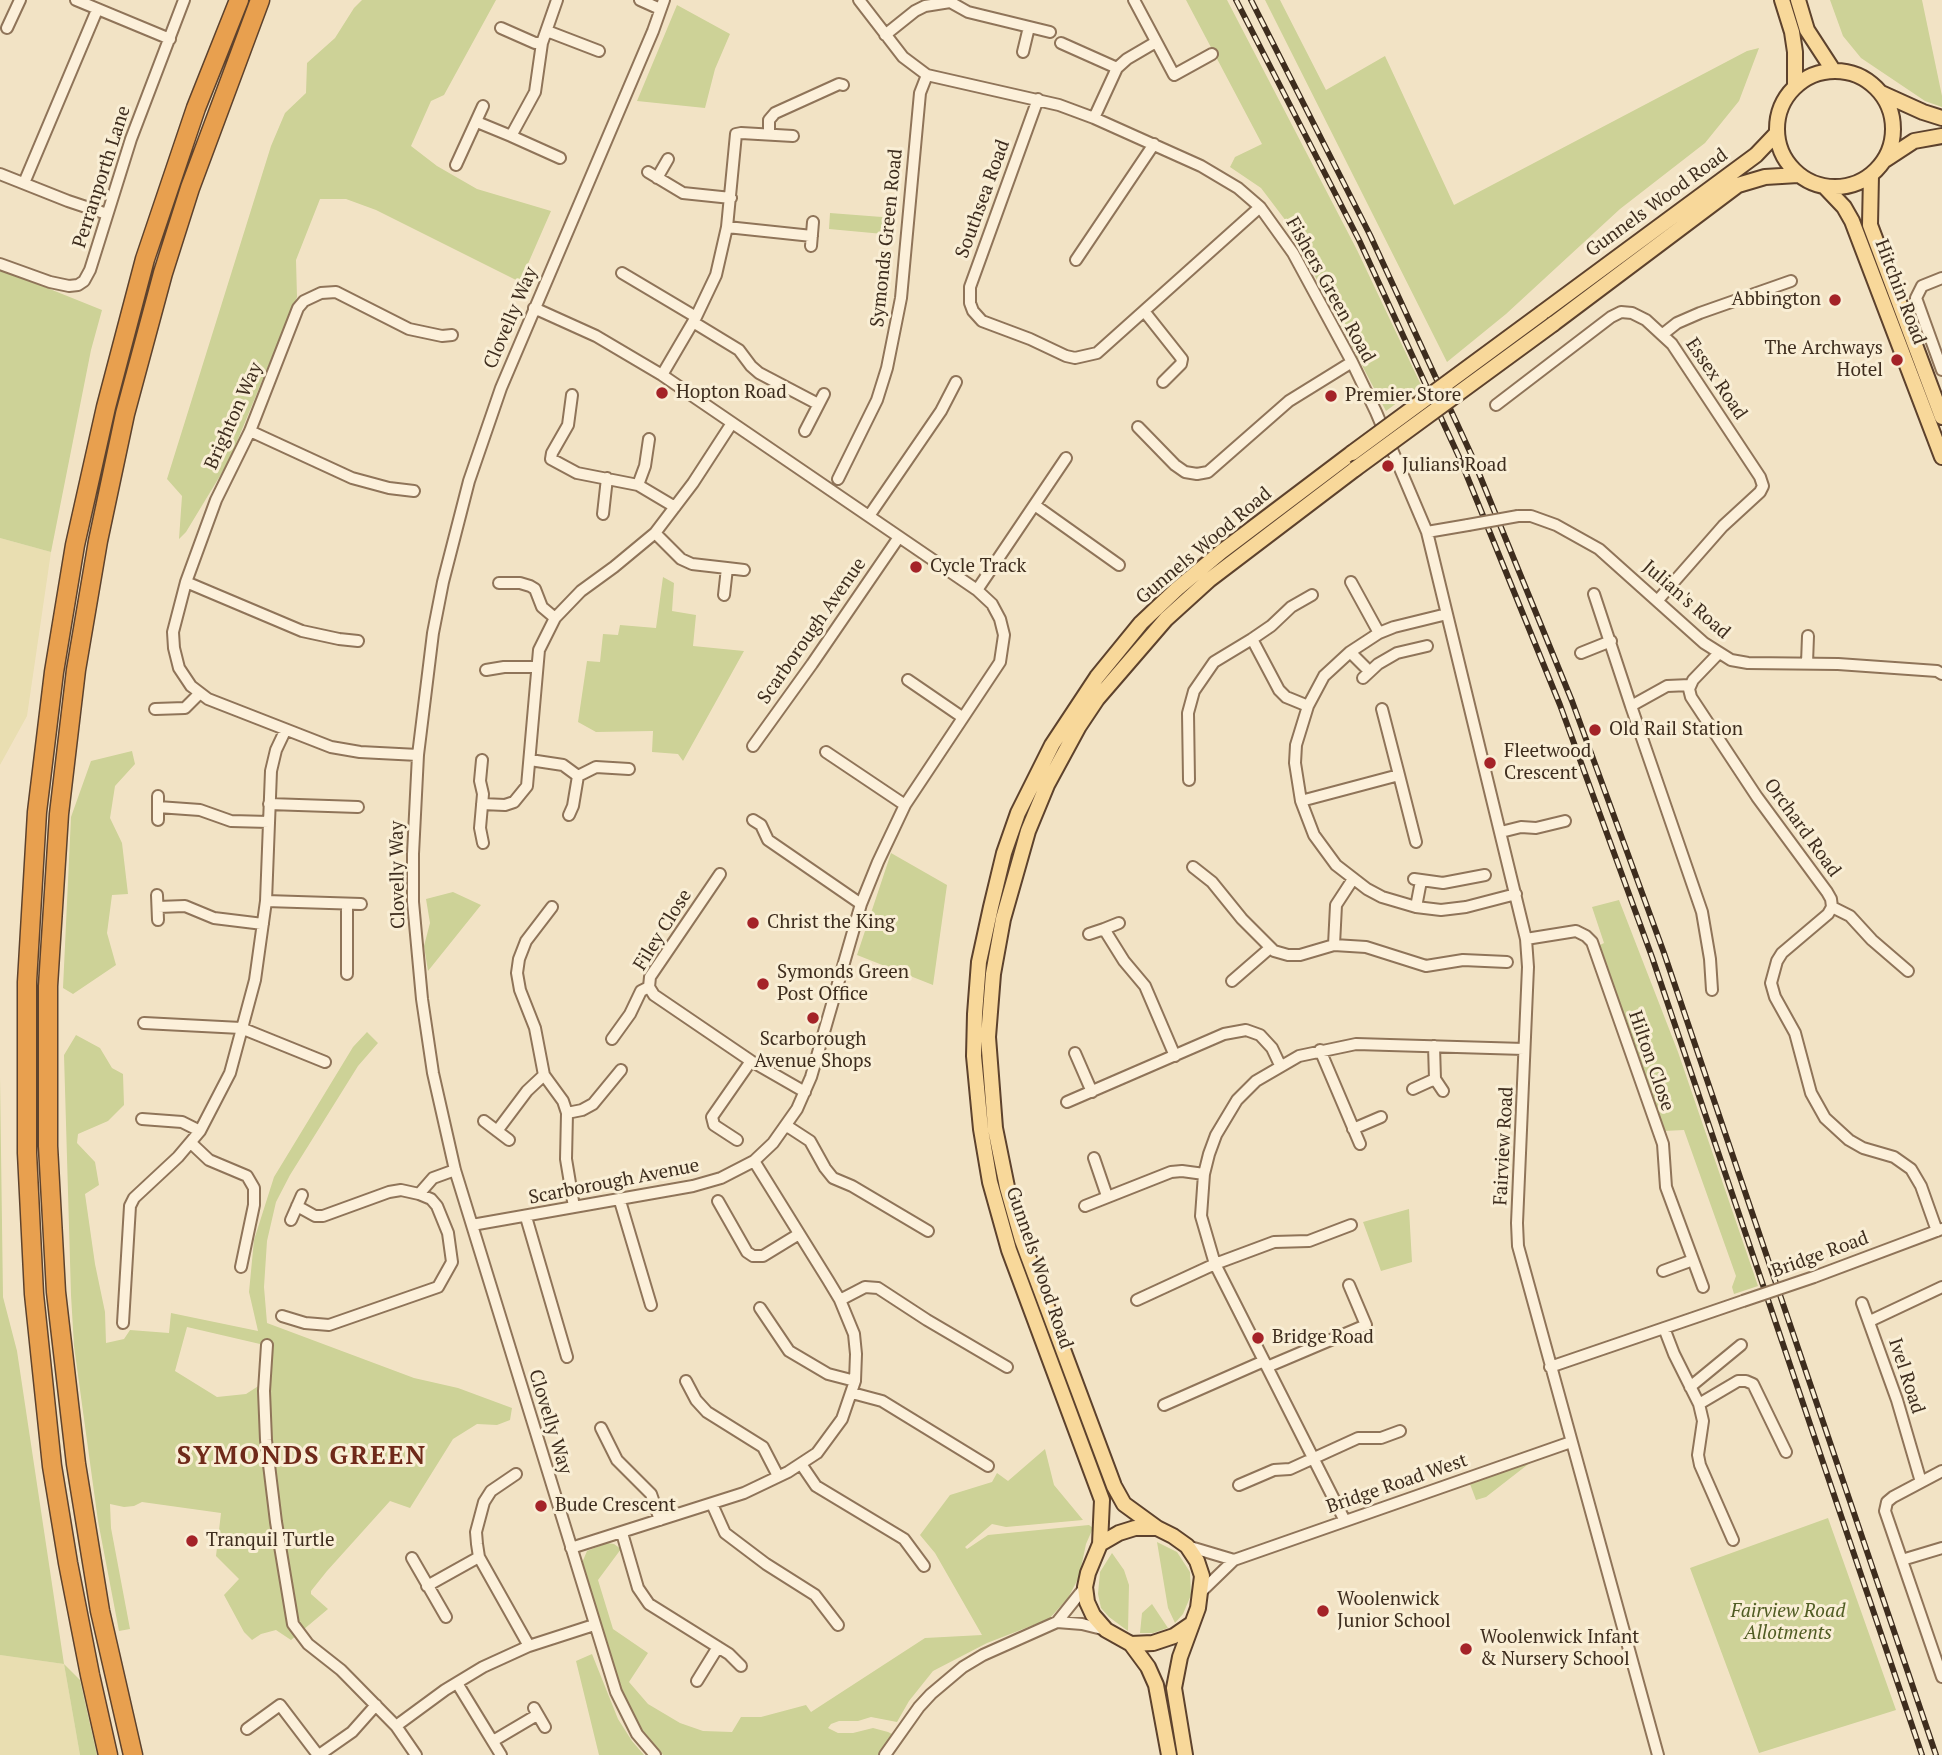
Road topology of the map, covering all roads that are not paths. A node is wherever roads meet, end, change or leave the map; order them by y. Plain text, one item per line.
1 (20, 0) edge
2 (76, 0) edge
3 (184, 0) edge
4 (239, 0) edge
5 (260, 0) edge
6 (556, 0) edge
7 (640, 0) edge
8 (859, 0) edge
9 (1134, 0) edge
10 (1782, 0) edge
11 (1797, 0) edge
12 (950, 1) edge
13 (662, 4) edge
14 (97, 10) junction
15 (501, 27) dead end
16 (1029, 27) junction
17 (7, 28) dead end
18 (547, 31) junction
19 (1050, 32) dead end
20 (885, 35) junction
21 (170, 39) junction
22 (1156, 41) junction
23 (542, 43) junction
24 (1061, 43) dead end
25 (598, 51) dead end
26 (1023, 52) dead end
27 (1212, 54) dead end
28 (1117, 68) junction
29 (1833, 70) junction
30 (927, 75) junction
31 (842, 85) dead end
32 (1795, 86) junction
33 (1881, 93) junction
34 (1038, 99) junction
35 (484, 106) dead end
36 (1094, 118) junction
37 (1942, 118) edge
38 (477, 122) junction
39 (769, 134) junction
40 (1776, 134) junction
41 (793, 135) dead end
42 (511, 136) junction
43 (1942, 136) edge
44 (1153, 144) junction
45 (560, 158) dead end
46 (668, 159) dead end
47 (1885, 160) junction
48 (456, 164) dead end
49 (0, 174) edge
50 (1798, 175) junction
51 (1871, 175) junction
52 (24, 183) junction
53 (1825, 187) junction
54 (731, 198) junction
55 (1260, 207) junction
56 (107, 214) junction
57 (813, 222) dead end
58 (727, 227) junction
59 (1076, 260) dead end
60 (0, 264) edge
61 (622, 272) dead end
62 (1942, 278) edge
63 (1791, 281) dead end
64 (534, 308) junction
65 (1144, 311) junction
66 (695, 319) junction
67 (1663, 334) junction
68 (452, 335) dead end
69 (1352, 362) junction
70 (1942, 370) edge
71 (662, 375) junction
72 (956, 382) dead end
73 (1163, 382) dead end
74 (824, 394) dead end
75 (572, 395) dead end
76 (818, 404) junction
77 (1496, 405) dead end
78 (1942, 417) edge
79 (732, 423) junction
80 (1138, 427) dead end
81 (250, 431) junction
82 (805, 431) dead end
83 (649, 439) dead end
84 (1942, 457) edge
85 (1066, 458) dead end
86 (607, 478) junction
87 (838, 479) dead end
88 (638, 485) junction
89 (414, 491) dead end
90 (1036, 506) junction
91 (675, 507) junction
92 (603, 514) dead end
93 (869, 516) junction
94 (1427, 531) junction
95 (655, 533) junction
96 (899, 537) junction
97 (1119, 565) dead end
98 (727, 568) junction
99 (744, 569) dead end
100 (186, 582) junction
101 (1351, 582) dead end
102 (499, 583) dead end
103 (977, 590) junction
104 (1594, 594) dead end
105 (724, 595) dead end
106 (1312, 595) dead end
107 (1658, 600) junction
108 (1447, 614) junction
109 (555, 618) junction
110 (1379, 633) junction
111 (1808, 636) dead end
112 (1252, 639) junction
113 (359, 640) dead end
114 (1611, 641) junction
115 (1427, 646) dead end
116 (1350, 652) junction
117 (1581, 653) dead end
118 (1718, 654) junction
119 (1807, 663) junction
120 (537, 667) junction
121 (486, 670) dead end
122 (1940, 671) edge
123 (908, 680) dead end
124 (1690, 685) junction
125 (200, 694) junction
126 (162, 705) dead end
127 (1308, 706) junction
128 (1631, 706) junction
129 (1382, 709) dead end
130 (962, 717) junction
131 (285, 731) junction
132 (753, 746) dead end
133 (826, 752) dead end
134 (418, 755) junction
135 (482, 760) dead end
136 (530, 760) junction
137 (629, 769) dead end
138 (1399, 775) junction
139 (578, 776) junction
140 (1189, 780) dead end
141 (1301, 800) junction
142 (270, 804) junction
143 (482, 804) junction
144 (905, 805) junction
145 (358, 807) dead end
146 (569, 815) dead end
147 (158, 820) dead end
148 (753, 820) dead end
149 (1565, 821) dead end
150 (269, 822) junction
151 (1501, 832) junction
152 (1416, 842) dead end
153 (484, 843) dead end
154 (1193, 867) dead end
155 (719, 874) dead end
156 (1485, 875) dead end
157 (1353, 879) junction
158 (1516, 894) junction
159 (266, 901) junction
160 (346, 904) junction
161 (361, 904) dead end
162 (861, 904) junction
163 (552, 906) dead end
164 (1416, 907) junction
165 (1832, 907) junction
166 (158, 920) dead end
167 (263, 923) junction
168 (1119, 923) dead end
169 (1104, 929) junction
170 (1089, 934) dead end
171 (1525, 939) junction
172 (1334, 945) junction
173 (1270, 948) junction
174 (1507, 962) dead end
175 (1908, 971) dead end
176 (347, 974) dead end
177 (1232, 981) dead end
178 (649, 987) junction
179 (1712, 990) dead end
180 (144, 1023) dead end
181 (241, 1028) junction
182 (612, 1039) dead end
183 (1434, 1046) junction
184 (1524, 1049) junction
185 (1320, 1050) junction
186 (1075, 1053) dead end
187 (1175, 1056) junction
188 (751, 1061) junction
189 (325, 1062) dead end
190 (1280, 1065) junction
191 (621, 1070) dead end
192 (544, 1075) junction
193 (1435, 1079) junction
194 (1413, 1088) dead end
195 (1443, 1091) dead end
196 (805, 1092) junction
197 (1092, 1092) junction
198 (1068, 1102) dead end
199 (567, 1113) junction
200 (1381, 1117) dead end
201 (142, 1119) dead end
202 (484, 1121) dead end
203 (787, 1126) junction
204 (1353, 1129) junction
205 (200, 1131) junction
206 (497, 1131) junction
207 (509, 1140) dead end
208 (737, 1140) dead end
209 (191, 1143) junction
210 (1360, 1144) dead end
211 (1094, 1158) dead end
212 (754, 1161) junction
213 (455, 1170) junction
214 (1204, 1174) junction
215 (419, 1194) junction
216 (1107, 1196) junction
217 (620, 1201) junction
218 (718, 1201) dead end
219 (1085, 1206) dead end
220 (573, 1207) junction
221 (526, 1217) junction
222 (291, 1220) dead end
223 (471, 1225) junction
224 (1351, 1225) dead end
225 (1939, 1230) edge
226 (928, 1231) dead end
227 (799, 1234) junction
228 (1693, 1260) junction
229 (1214, 1264) junction
230 (241, 1267) dead end
231 (1663, 1272) dead end
232 (1349, 1285) dead end
233 (1703, 1287) dead end
234 (1942, 1287) edge
235 (840, 1300) junction
236 (1137, 1300) dead end
237 (1863, 1303) dead end
238 (650, 1305) dead end
239 (760, 1308) dead end
240 (282, 1316) dead end
241 (1870, 1321) junction
242 (123, 1324) dead end
243 (1664, 1328) junction
244 (267, 1345) dead end
245 (1741, 1345) dead end
246 (567, 1357) dead end
247 (1266, 1364) junction
248 (1007, 1367) dead end
249 (1550, 1367) junction
250 (686, 1381) dead end
251 (855, 1381) junction
252 (1690, 1387) junction
253 (852, 1393) junction
254 (1699, 1404) junction
255 (1164, 1405) dead end
256 (601, 1428) dead end
257 (1400, 1431) dead end
258 (1572, 1442) junction
259 (1786, 1452) dead end
260 (1314, 1459) junction
261 (801, 1464) junction
262 (988, 1466) dead end
263 (1942, 1472) edge
264 (516, 1474) dead end
265 (778, 1476) junction
266 (1921, 1482) junction
267 (1239, 1485) dead end
268 (712, 1504) junction
269 (660, 1520) junction
270 (1345, 1521) junction
271 (1157, 1528) junction
272 (622, 1533) junction
273 (1733, 1540) dead end
274 (1100, 1544) junction
275 (1187, 1546) junction
276 (570, 1548) junction
277 (1942, 1548) edge
278 (479, 1557) junction
279 (411, 1558) dead end
280 (1234, 1559) junction
281 (1902, 1560) junction
282 (924, 1566) dead end
283 (427, 1586) junction
284 (1085, 1587) junction
285 (1201, 1592) junction
286 (446, 1617) dead end
287 (1057, 1622) junction
288 (838, 1625) dead end
289 (1190, 1625) junction
290 (594, 1626) junction
291 (1107, 1630) junction
292 (1131, 1644) junction
293 (529, 1646) junction
294 (718, 1647) junction
295 (741, 1666) dead end
296 (1942, 1677) edge
297 (697, 1681) dead end
298 (457, 1682) junction
299 (376, 1705) junction
300 (396, 1726) junction
301 (545, 1727) dead end
302 (247, 1729) dead end
303 (494, 1741) junction
304 (336, 1744) junction
305 (108, 1755) edge
306 (133, 1755) edge
307 (319, 1755) edge
308 (344, 1755) edge
309 (416, 1755) edge
310 (501, 1755) edge
311 (655, 1755) edge
312 (885, 1755) edge
313 (1169, 1755) edge
314 (1185, 1755) edge
315 (1658, 1755) edge

1 - 17 street
2 - 14 street
3 - 21 street, Perranporth Lane
4 - 305 highway
5 - 306 highway
6 - 18 street
7 - 13 street
8 - 20 street
9 - 22 street
10 - 32 main road
11 - 29 main road
12 - 16 street
12 - 20 street
13 - 64 street, Clovelly Way
14 - 21 street
14 - 52 street
15 - 23 street
16 - 19 street
16 - 26 street
18 - 23 street
18 - 25 street
20 - 30 street
21 - 56 street, Perranporth Lane
22 - 27 street
22 - 28 street
23 - 42 street
24 - 28 street
28 - 36 street
29 - 32 main road
29 - 33 main road
30 - 34 street, Fishers Green Road
30 - 87 street, Symonds Green Road
31 - 39 street
32 - 40 main road
33 - 37 main road
33 - 47 main road
34 - 36 street, Fishers Green Road
34 - 65 street, Southsea Road
35 - 38 street
36 - 44 street, Fishers Green Road
38 - 42 street
38 - 48 street
39 - 41 street
39 - 54 street
40 - 50 main road
40 - 274 main road, Gunnels Wood Road, bridge
42 - 45 street
43 - 47 main road
44 - 55 street, Fishers Green Road
44 - 59 street
46 - 54 street
47 - 51 main road
49 - 52 street
50 - 53 main road
50 - 271 main road, Gunnels Wood Road, bridge
51 - 53 main road
51 - 78 main road, Hitchin Road
52 - 56 street
53 - 84 main road, Hitchin Road
54 - 58 street
55 - 65 street
55 - 69 street, Fishers Green Road
56 - 60 street, Perranporth Lane
57 - 58 street
58 - 66 street
61 - 66 street
62 - 70 street
63 - 67 street
64 - 71 street, Scarborough Avenue
64 - 134 street, Clovelly Way
65 - 73 street
66 - 71 street
66 - 76 street
67 - 77 street, Essex Road
67 - 107 street, Essex Road
68 - 81 street, Brighton Way
69 - 80 street
69 - 94 street, Fishers Green Road
71 - 79 street, Scarborough Avenue
72 - 93 street
74 - 76 street
75 - 86 street
76 - 82 street
79 - 91 street
79 - 93 street, Scarborough Avenue
81 - 89 street
81 - 100 street, Brighton Way
83 - 88 street
85 - 90 street
86 - 88 street
86 - 92 street
88 - 91 street
90 - 97 street
90 - 103 street
91 - 95 street
93 - 96 street, Scarborough Avenue
94 - 107 street, Julian's Road, bridge
94 - 108 street, Fairview Road
95 - 98 street
95 - 109 street
96 - 103 street, Scarborough Avenue
96 - 132 street, Scarborough Avenue
98 - 99 street
98 - 105 street
100 - 113 street
100 - 125 street, Brighton Way
101 - 110 street
102 - 109 street
103 - 130 street, Scarborough Avenue
104 - 114 street
106 - 112 street
107 - 118 street, Julian's Road
108 - 110 street
108 - 151 street, Fairview Road
109 - 120 street
110 - 116 street
111 - 119 street
112 - 127 street
112 - 140 street
114 - 117 street
114 - 128 street
115 - 116 street
116 - 127 street
118 - 119 street, Julian's Road
118 - 124 street
119 - 122 street, Julian's Road
120 - 121 street
120 - 136 street
123 - 130 street
124 - 128 street
124 - 165 street, Orchard Road
125 - 126 street
125 - 131 street, Brighton Way
127 - 141 street
128 - 179 street
129 - 138 street
130 - 144 street, Scarborough Avenue
131 - 134 street, Brighton Way
131 - 142 street
133 - 144 street
134 - 213 street, Clovelly Way
135 - 143 street
136 - 139 street
136 - 143 street
137 - 139 street
138 - 141 street
138 - 152 street
139 - 146 street
141 - 157 street
142 - 145 street
142 - 150 street
143 - 153 street
144 - 162 street, Scarborough Avenue
147 - 150 street
148 - 162 street
149 - 151 street
150 - 159 street
151 - 158 street, Fairview Road
154 - 173 street
155 - 178 street, Filey Close
156 - 164 street
157 - 164 street
157 - 172 street
158 - 164 street
158 - 171 street, Fairview Road
159 - 160 street
159 - 167 street
160 - 161 street
160 - 176 street
162 - 196 street, Scarborough Avenue
163 - 192 street
165 - 175 street, Orchard Road
165 - 225 street
166 - 167 street
167 - 181 street
168 - 169 street
169 - 170 street
169 - 187 street
171 - 184 street, Fairview Road
171 - 228 street, Hilton Close
172 - 173 street
172 - 174 street
173 - 177 street
178 - 182 street
178 - 188 street, Filey Close
180 - 181 street
181 - 189 street
181 - 205 street
183 - 184 street
183 - 185 street
183 - 193 street
184 - 249 street, Fairview Road
185 - 190 street
185 - 204 street
186 - 197 street
187 - 190 street
187 - 197 street
188 - 196 street, Filey Close
188 - 208 street
190 - 214 street
191 - 199 street
192 - 199 street
192 - 206 street
193 - 194 street
193 - 195 street
196 - 203 street, Scarborough Avenue
197 - 198 street
199 - 220 street
200 - 204 street
201 - 205 street
202 - 206 street
203 - 212 street, Scarborough Avenue
203 - 226 street
204 - 210 street
205 - 209 street
206 - 207 street
209 - 230 street
209 - 242 street
211 - 216 street
212 - 217 street, Scarborough Avenue
212 - 227 street
213 - 215 street
213 - 223 street, Clovelly Way
214 - 216 street
214 - 229 street
215 - 222 street
215 - 240 street
216 - 219 street
217 - 220 street, Scarborough Avenue
217 - 238 street
218 - 227 street
220 - 221 street, Scarborough Avenue
221 - 223 street, Scarborough Avenue
221 - 246 street
223 - 276 street, Clovelly Way
224 - 229 street
225 - 243 street, Bridge Road, bridge
227 - 235 street
228 - 231 street
228 - 233 street, Hilton Close
229 - 236 street
229 - 247 street
232 - 247 street
234 - 241 street, Ivel Road
235 - 248 street
235 - 251 street
237 - 241 street, Ivel Road
239 - 251 street
241 - 266 street, Ivel Road
243 - 249 street, Bridge Road
243 - 252 street
244 - 299 street
245 - 252 street
247 - 255 street
247 - 260 street
249 - 258 street, Fairview Road
250 - 265 street
251 - 253 street
252 - 254 street
253 - 261 street
253 - 262 street
254 - 259 street
254 - 273 street
256 - 269 street
257 - 260 street
258 - 270 street, Bridge Road West
258 - 315 street, Fairview Road
260 - 267 street
260 - 270 street
261 - 265 street
261 - 282 street
263 - 266 street
264 - 278 street
265 - 268 street
266 - 281 street
268 - 269 street
268 - 288 street
269 - 272 street
270 - 280 street, Bridge Road West
271 - 274 main road
271 - 275 main road, Gunnels Wood Road
272 - 276 street
272 - 294 street
274 - 284 main road, Gunnels Wood Road
275 - 280 street
275 - 285 main road
276 - 290 street, Clovelly Way
277 - 281 street
278 - 283 street
278 - 293 street
279 - 283 street
280 - 285 street
281 - 296 street
283 - 286 street
284 - 287 street
284 - 291 main road
285 - 289 main road
287 - 291 street
287 - 312 street
289 - 292 main road
289 - 314 main road
290 - 293 street
290 - 311 street, Clovelly Way
291 - 292 main road
292 - 313 main road
293 - 298 street
294 - 295 street
294 - 297 street
298 - 300 street
298 - 303 street
299 - 300 street
299 - 304 street
300 - 309 street
301 - 303 street
302 - 307 street
303 - 310 street
304 - 307 street
304 - 308 street

